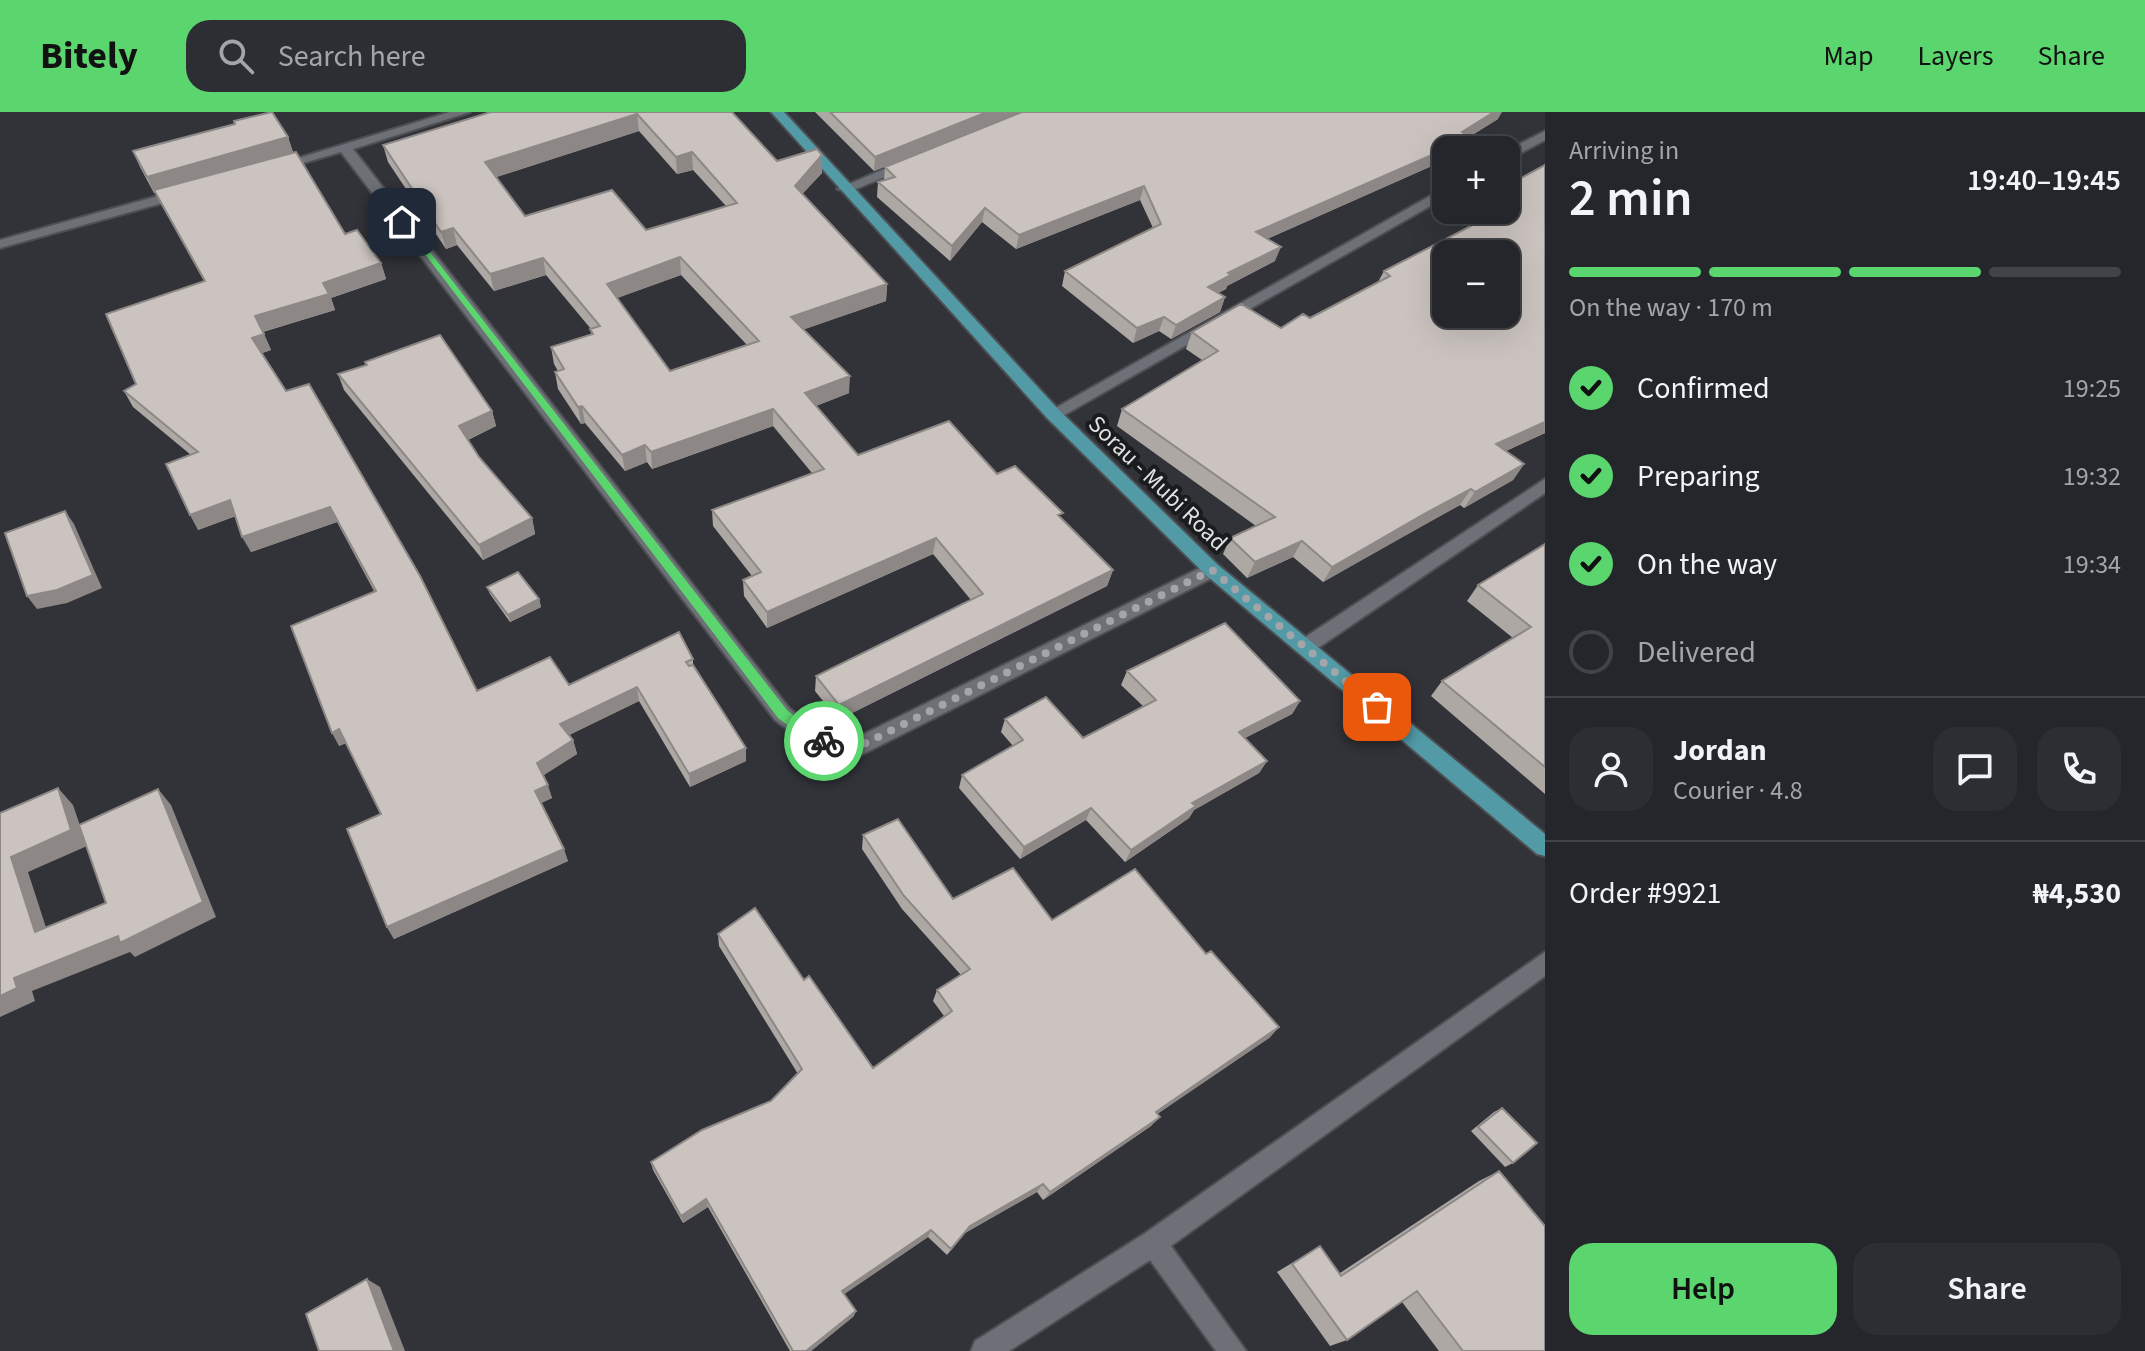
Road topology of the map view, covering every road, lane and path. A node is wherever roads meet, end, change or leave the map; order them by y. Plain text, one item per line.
1 (777, 112) edge
2 (458, 113) edge
3 (1545, 135) edge
4 (345, 148) junction
5 (1520, 149) edge
6 (928, 156) edge
7 (255, 173) edge
8 (844, 189) junction
9 (195, 190) edge
10 (1432, 199) edge
11 (0, 244) edge
12 (1053, 414) junction
13 (1545, 485) edge
14 (1212, 570) junction
15 (1305, 647) junction
16 (1545, 847) edge
17 (1545, 963) edge
18 (1153, 1243) junction
19 (985, 1351) edge
20 (1232, 1351) edge

1 - 8 main road, Sorau - Mubi Road
2 - 4 street
3 - 5 street
4 - 7 street
4 - 14 street
6 - 8 street
8 - 12 main road, Sorau - Mubi Road
9 - 11 street
10 - 12 street
12 - 14 main road, Sorau - Mubi Road
13 - 15 street
14 - 15 main road, Sorau - Mubi Road
15 - 16 main road, Sorau - Mubi Road
17 - 18 street
18 - 19 street
18 - 20 street

